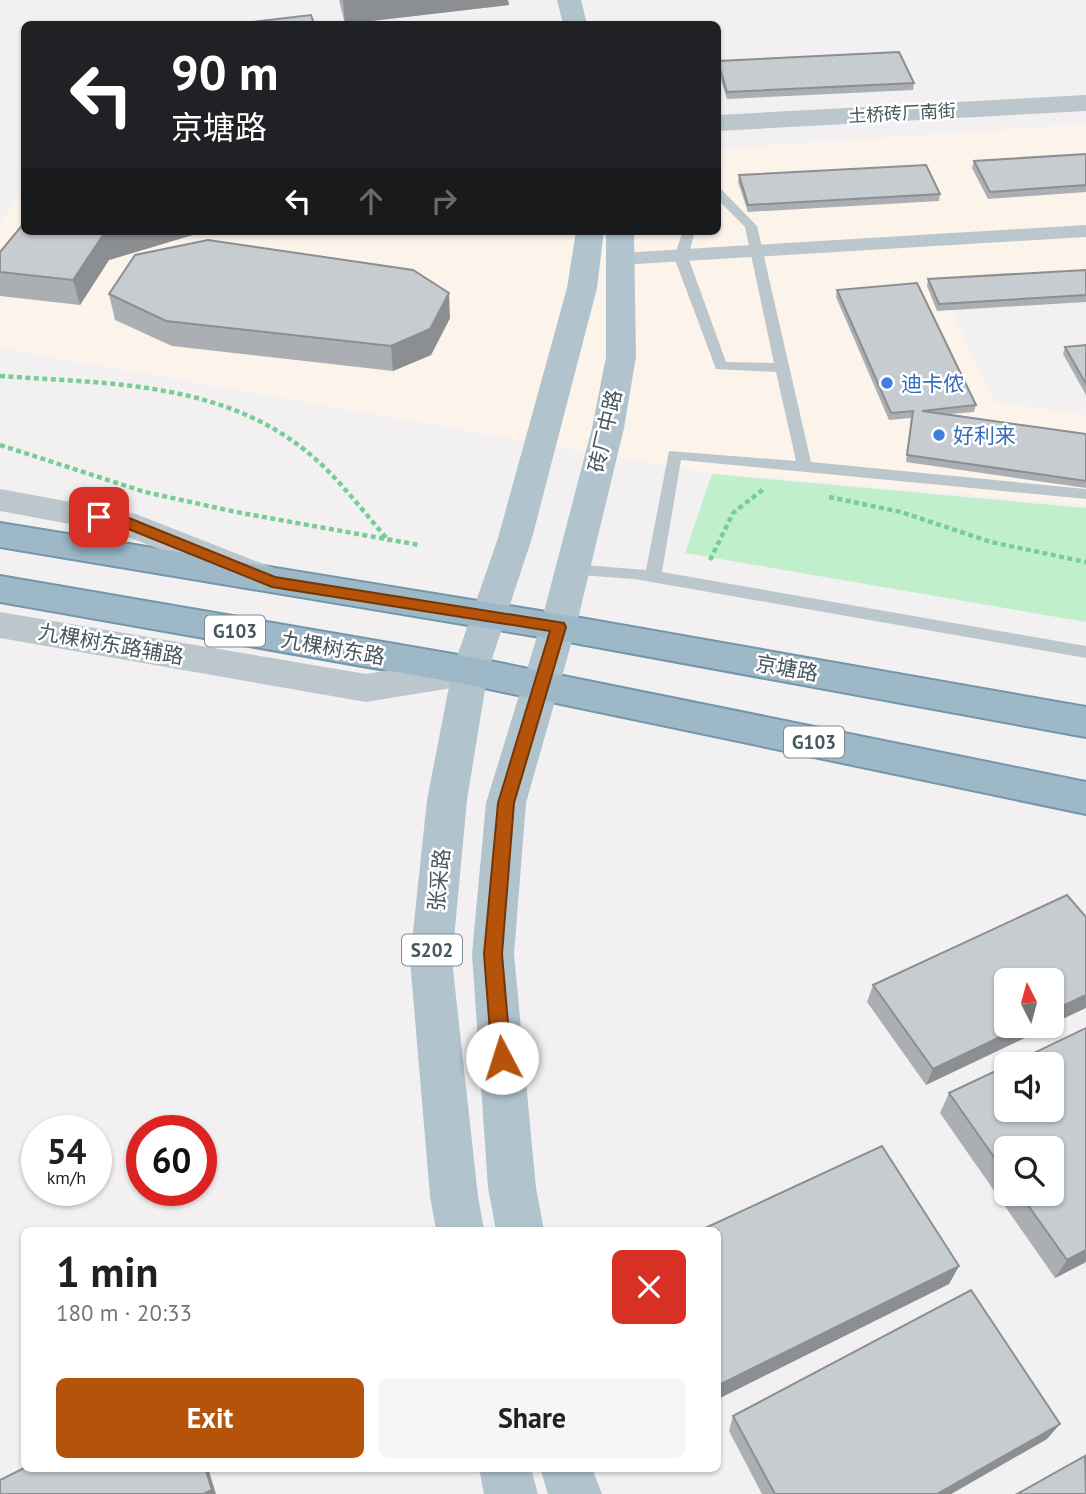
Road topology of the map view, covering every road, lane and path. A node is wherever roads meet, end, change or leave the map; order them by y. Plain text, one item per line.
1 (569, 0) edge
2 (574, 21) edge
3 (1086, 103) edge
4 (721, 123) edge
5 (721, 196) edge
6 (1086, 231) edge
7 (589, 235) edge
8 (688, 235) edge
9 (620, 245) edge
10 (757, 252) junction
11 (681, 257) junction
12 (783, 368) junction
13 (0, 376) edge
14 (0, 445) edge
15 (804, 465) junction
16 (778, 490) dead end
17 (1086, 494) edge
18 (828, 497) dead end
19 (0, 500) edge
20 (0, 535) edge
21 (389, 541) junction
22 (419, 545) dead end
23 (1086, 562) edge
24 (708, 565) dead end
25 (572, 570) junction
26 (653, 577) junction
27 (272, 581) junction
28 (0, 590) edge
29 (487, 616) junction
30 (0, 625) edge
31 (558, 627) junction
32 (1086, 652) edge
33 (470, 671) junction
34 (541, 686) junction
35 (1086, 722) edge
36 (1086, 798) edge
37 (459, 1227) edge
38 (519, 1227) edge
39 (506, 1472) edge
40 (567, 1472) edge
41 (511, 1494) edge
42 (575, 1494) edge

1 - 2 main road
3 - 4 street, 土桥砖厂南街
5 - 10 lane
6 - 10 street
7 - 29 main road, S202
8 - 11 lane
9 - 11 street
9 - 25 main road, 砖厂中路 / S202
10 - 11 street
10 - 12 lane
11 - 12 lane
12 - 15 lane
13 - 21 path
14 - 21 path
15 - 17 lane
15 - 26 lane
16 - 24 path
18 - 23 path
19 - 27 street
20 - 27 highway
21 - 22 path
25 - 26 lane
25 - 31 main road, 砖厂中路 / S202
26 - 32 lane
27 - 29 highway
28 - 33 highway, 九棵树东路 / G103
29 - 31 highway, 京塘路
29 - 33 main road, 张采路 / S202
30 - 33 street, 九棵树东路辅路
31 - 34 main road, S202
31 - 35 highway, 京塘路
33 - 34 highway, 九棵树东路 / G103
33 - 37 main road, 张采路 / S202
34 - 36 highway, G103
34 - 38 main road, S202
39 - 41 main road
40 - 42 main road

